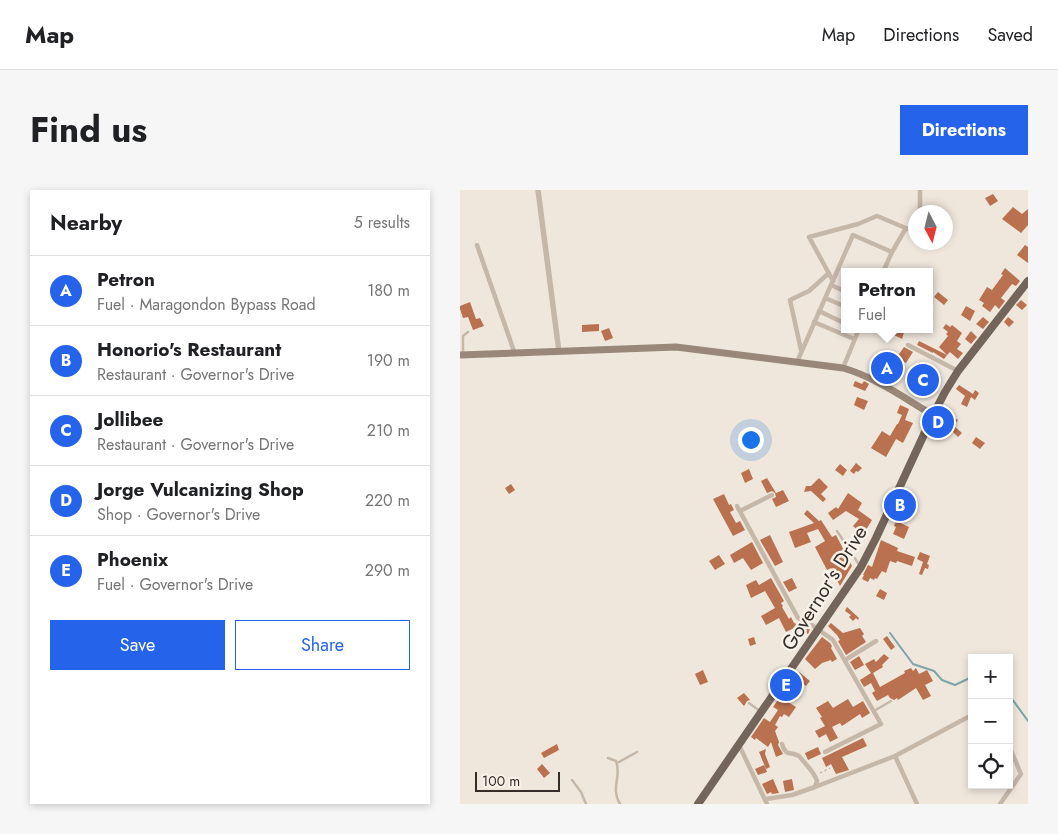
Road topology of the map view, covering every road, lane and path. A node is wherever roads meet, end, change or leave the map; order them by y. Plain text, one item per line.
1 (538, 190) edge
2 (920, 190) edge
3 (920, 205) edge
4 (858, 224) junction
5 (906, 228) joint
6 (853, 235) junction
7 (477, 245) dead end
8 (892, 252) junction
9 (885, 268) edge
10 (829, 273) junction
11 (1028, 281) edge
12 (832, 283) junction
13 (841, 289) edge
14 (825, 298) junction
15 (841, 305) edge
16 (819, 311) junction
17 (841, 321) edge
18 (814, 322) junction
19 (468, 332) dead end
20 (857, 333) edge
21 (854, 340) junction
22 (908, 346) dead end
23 (801, 351) junction
24 (559, 352) junction
25 (516, 354) junction
26 (462, 355) edge
27 (797, 362) junction
28 (843, 368) junction
29 (958, 371) junction
30 (933, 415) junction
31 (772, 495) dead end
32 (837, 531) dead end
33 (861, 567) junction
34 (819, 630) junction
35 (876, 641) dead end
36 (845, 660) junction
37 (892, 701) dead end
38 (749, 703) dead end
39 (874, 711) junction
40 (762, 713) junction
41 (968, 717) edge
42 (782, 744) dead end
43 (739, 745) junction
44 (637, 752) dead end
45 (825, 752) dead end
46 (1013, 755) edge
47 (895, 756) junction
48 (608, 758) dead end
49 (617, 763) junction
50 (830, 768) dead end
51 (816, 777) junction
52 (572, 780) dead end
53 (1013, 785) edge
54 (815, 787) junction
55 (1010, 789) edge
56 (766, 802) edge
57 (586, 804) edge
58 (620, 804) edge
59 (698, 804) edge
60 (917, 804) edge
61 (1000, 804) edge

1 - 24 street
2 - 3 street
4 - 5 street
4 - 6 street
4 - 10 street
5 - 8 street
6 - 8 street
6 - 12 street
7 - 25 street
8 - 9 street
10 - 12 street
10 - 23 street
11 - 29 main road, Governor's Drive
12 - 13 street
12 - 14 street
14 - 15 street
14 - 16 street
16 - 17 street
16 - 18 street
18 - 21 street
18 - 23 street
19 - 26 lane
20 - 21 street
21 - 28 street
22 - 29 street
23 - 27 street
24 - 25 main road
24 - 27 main road
25 - 26 main road
27 - 28 main road
28 - 30 main road
29 - 30 main road, Governor's Drive
30 - 33 main road, Governor's Drive
31 - 34 street
32 - 33 lane
33 - 34 main road, Governor's Drive
34 - 36 street
34 - 40 main road, Governor's Drive
35 - 36 street
36 - 39 street
37 - 39 lane
38 - 40 lane
39 - 45 street
40 - 43 main road, Governor's Drive
41 - 47 street
42 - 51 street
43 - 56 street
43 - 59 main road, Governor's Drive
44 - 49 lane
46 - 53 street
47 - 54 street
47 - 60 street
48 - 49 lane
49 - 58 lane
50 - 51 path
51 - 54 street
52 - 57 lane
54 - 56 street
55 - 61 street

